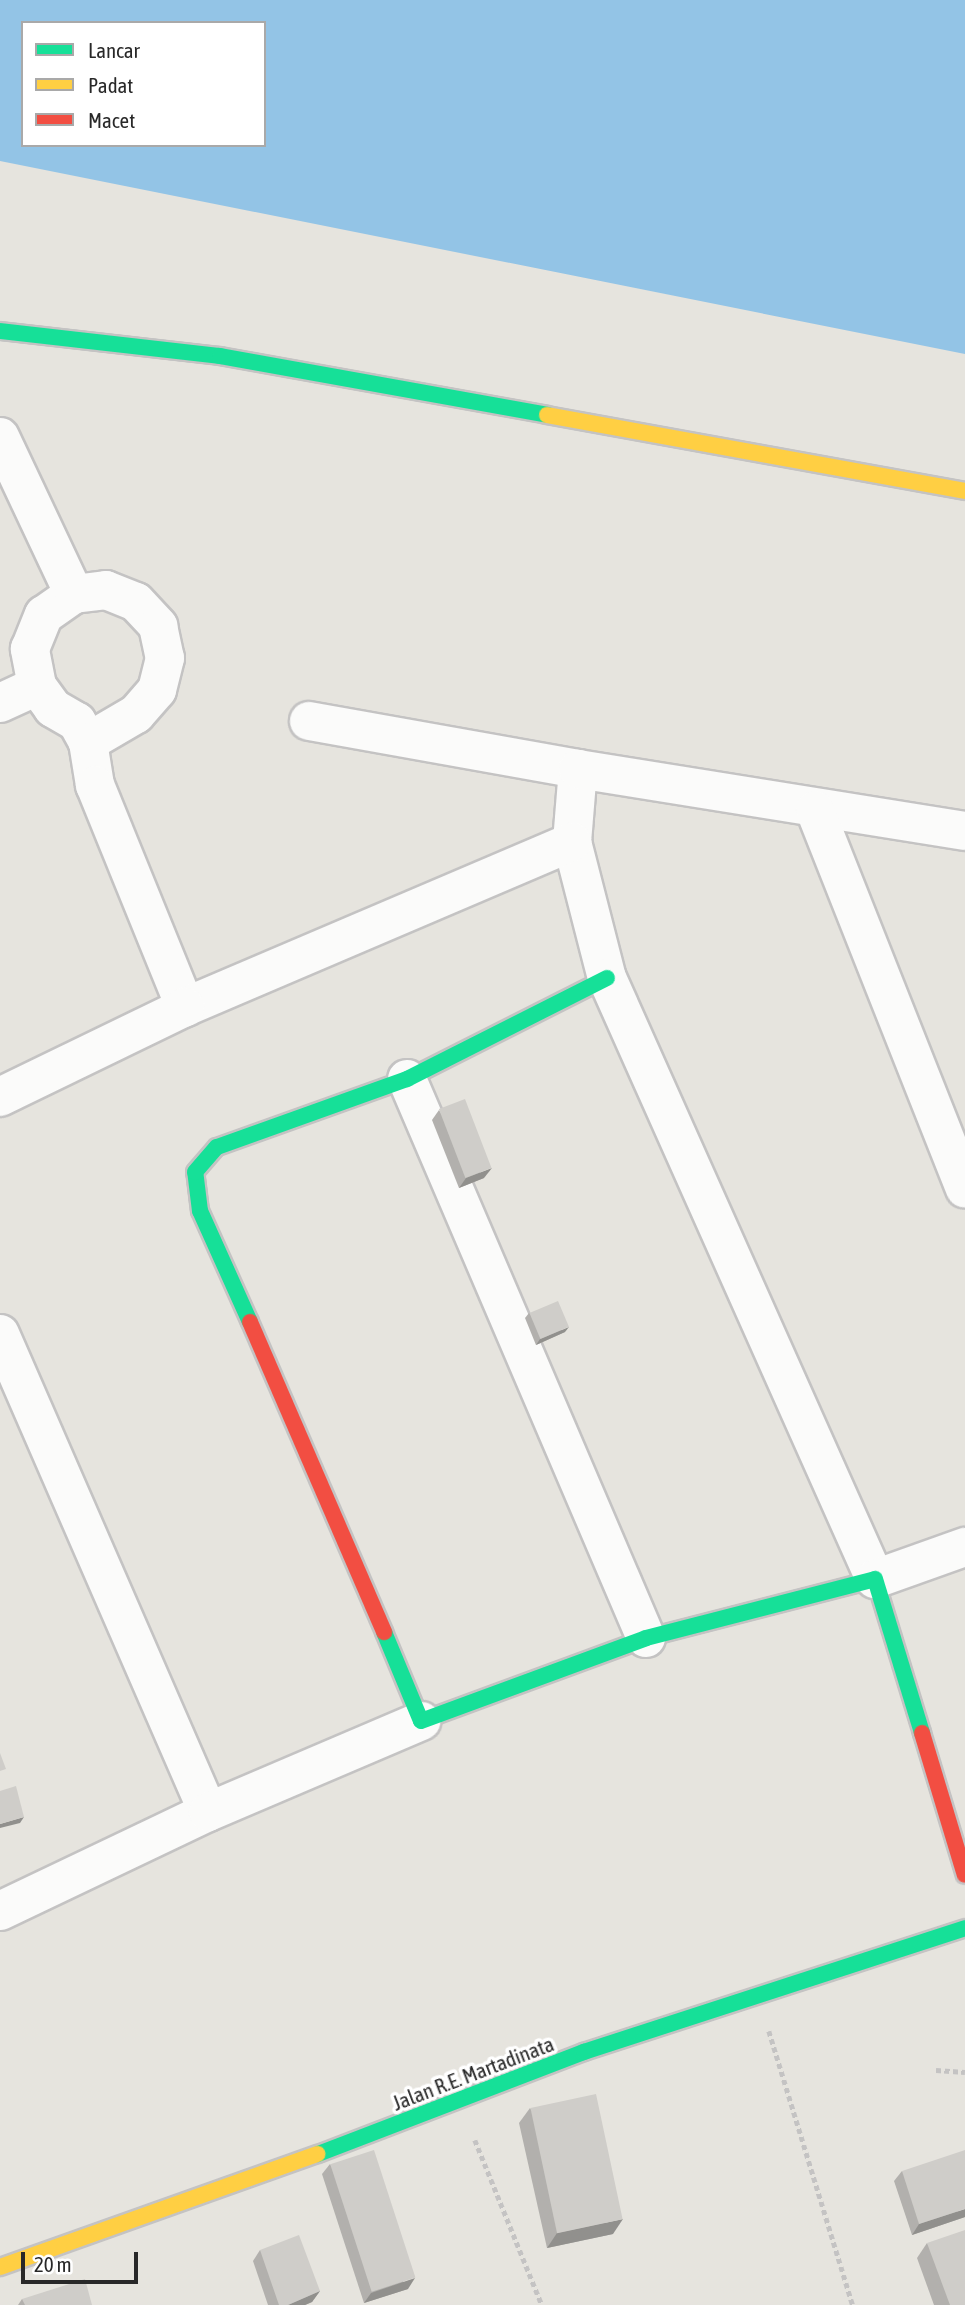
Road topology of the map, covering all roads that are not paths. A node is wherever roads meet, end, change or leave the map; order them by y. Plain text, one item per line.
1 (0, 331) edge
2 (0, 437) edge
3 (965, 491) edge
4 (74, 594) junction
5 (37, 686) junction
6 (0, 704) edge
7 (309, 721) dead end
8 (88, 742) junction
9 (578, 769) junction
10 (815, 810) junction
11 (965, 831) edge
12 (572, 842) junction
13 (607, 978) junction
14 (185, 1007) junction
15 (407, 1079) junction
16 (0, 1097) edge
17 (965, 1188) edge
18 (0, 1334) edge
19 (965, 1547) edge
20 (875, 1579) junction
21 (646, 1638) junction
22 (421, 1721) junction
23 (208, 1812) junction
24 (965, 1875) edge
25 (0, 1911) edge
26 (965, 1927) edge
27 (0, 2267) edge

1 - 3 main road
2 - 4 street
4 - 5 street
4 - 8 street
5 - 6 street
5 - 8 street
7 - 9 street
8 - 14 street
9 - 10 street
9 - 12 street
10 - 11 street
10 - 17 street
12 - 13 street
12 - 14 street
13 - 15 main road
13 - 20 street
14 - 16 street
15 - 21 street
15 - 22 main road
18 - 23 street
19 - 20 street
20 - 21 main road
20 - 24 main road
21 - 22 main road
22 - 23 street
23 - 25 street
26 - 27 main road, Jalan R.E. Martadinata

